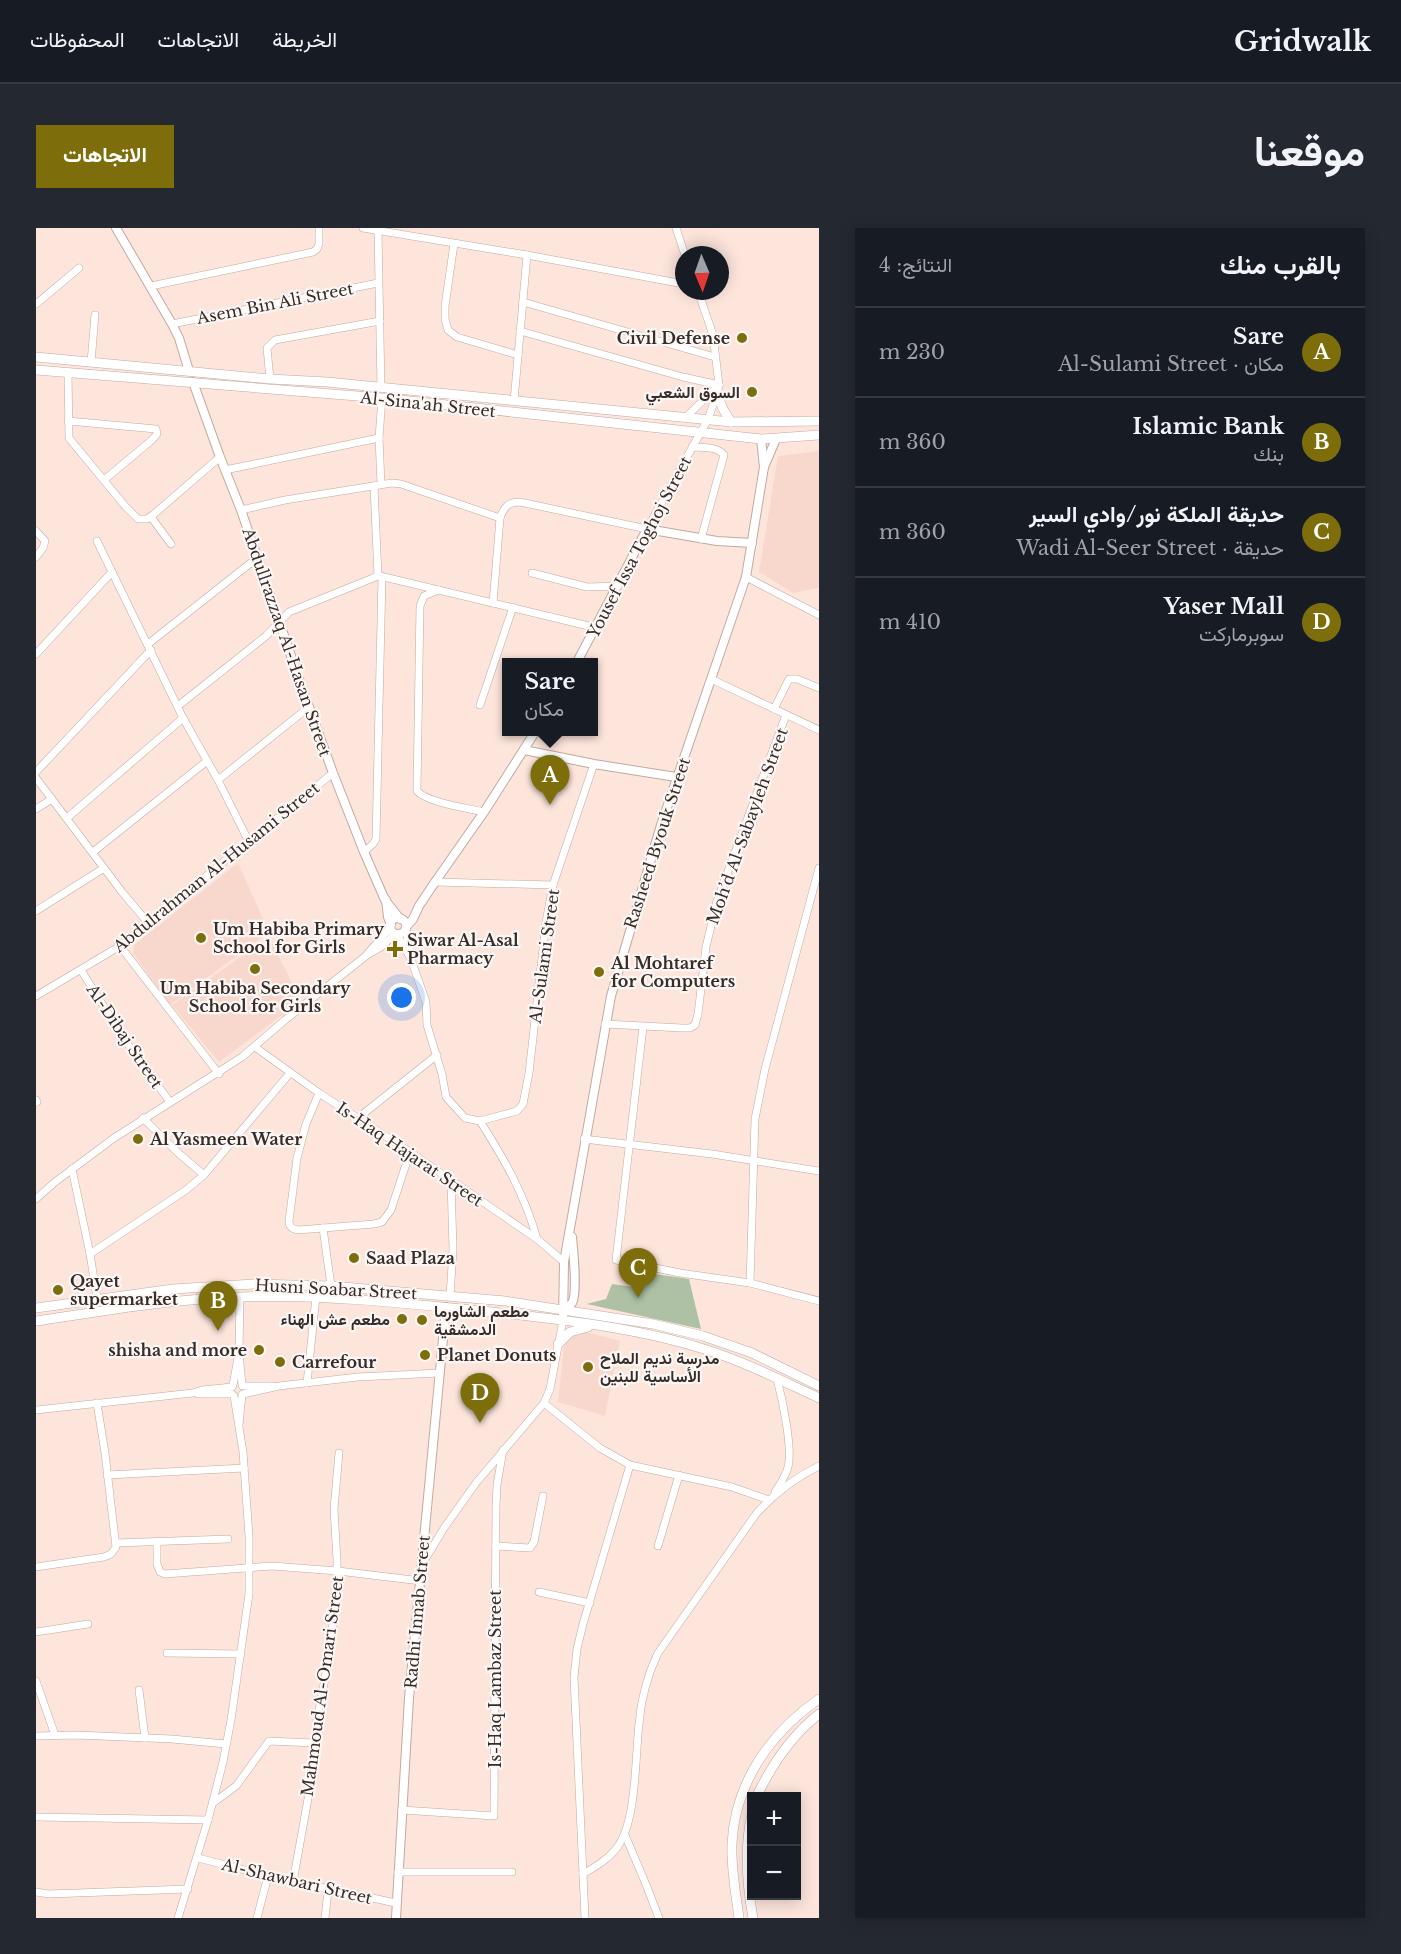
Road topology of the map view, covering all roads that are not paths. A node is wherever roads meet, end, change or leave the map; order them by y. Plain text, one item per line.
1 (116, 228) edge
2 (319, 228) edge
3 (363, 228) edge
4 (676, 228) edge
5 (378, 231) junction
6 (454, 244) junction
7 (682, 246) edge
8 (527, 255) junction
9 (79, 268) dead end
10 (675, 282) edge
11 (378, 283) junction
12 (151, 286) junction
13 (701, 300) edge
14 (523, 303) junction
15 (36, 304) edge
16 (95, 315) dead end
17 (380, 321) junction
18 (172, 324) junction
19 (520, 331) junction
20 (518, 356) junction
21 (36, 357) edge
22 (715, 357) junction
23 (91, 362) junction
24 (36, 370) edge
25 (189, 371) junction
26 (68, 372) junction
27 (270, 379) junction
28 (194, 382) junction
29 (381, 388) junction
30 (718, 389) junction
31 (382, 398) junction
32 (514, 401) junction
33 (686, 417) junction
34 (708, 419) junction
35 (68, 421) junction
36 (731, 422) junction
37 (819, 422) edge
38 (700, 432) junction
39 (819, 435) edge
40 (379, 438) junction
41 (760, 439) junction
42 (776, 439) junction
43 (692, 447) junction
44 (220, 458) junction
45 (764, 467) junction
46 (225, 470) junction
47 (104, 480) junction
48 (377, 485) junction
49 (241, 510) junction
50 (151, 517) junction
51 (500, 518) junction
52 (647, 529) junction
53 (36, 531) edge
54 (701, 538) junction
55 (97, 541) dead end
56 (752, 543) junction
57 (171, 544) dead end
58 (36, 557) edge
59 (257, 558) junction
60 (112, 572) junction
61 (532, 573) dead end
62 (380, 576) junction
63 (746, 578) junction
64 (618, 586) junction
65 (438, 590) junction
66 (493, 603) junction
67 (513, 608) junction
68 (819, 615) edge
69 (280, 622) junction
70 (597, 628) junction
71 (149, 647) junction
72 (36, 654) edge
73 (581, 658) edge
74 (711, 679) junction
75 (819, 688) edge
76 (480, 705) dead end
77 (178, 706) junction
78 (309, 707) junction
79 (774, 709) junction
80 (786, 715) junction
81 (183, 718) junction
82 (819, 730) edge
83 (533, 736) edge
84 (524, 750) junction
85 (207, 761) junction
86 (594, 764) junction
87 (36, 772) edge
88 (333, 774) junction
89 (676, 777) junction
90 (36, 778) edge
91 (218, 780) junction
92 (52, 800) junction
93 (36, 809) edge
94 (484, 812) junction
95 (67, 818) junction
96 (249, 842) junction
97 (93, 852) junction
98 (364, 852) junction
99 (104, 868) junction
100 (819, 868) edge
101 (435, 882) junction
102 (553, 885) junction
103 (386, 900) junction
104 (36, 911) edge
105 (149, 924) junction
106 (404, 924) junction
107 (394, 930) junction
108 (120, 946) junction
109 (411, 960) junction
110 (81, 970) junction
111 (36, 996) edge
112 (605, 1024) junction
113 (643, 1027) junction
114 (255, 1047) junction
115 (436, 1055) junction
116 (290, 1073) junction
117 (219, 1074) junction
118 (319, 1093) junction
119 (170, 1102) junction
120 (358, 1118) junction
121 (143, 1119) junction
122 (480, 1121) junction
123 (585, 1139) junction
124 (629, 1145) junction
125 (410, 1152) junction
126 (752, 1160) junction
127 (72, 1169) junction
128 (819, 1170) edge
129 (204, 1175) junction
130 (451, 1181) junction
131 (36, 1199) edge
132 (570, 1224) junction
133 (323, 1228) junction
134 (537, 1239) junction
135 (90, 1254) junction
136 (564, 1262) junction
137 (750, 1283) junction
138 (331, 1286) junction
139 (365, 1288) junction
140 (450, 1296) junction
141 (240, 1297) junction
142 (315, 1297) junction
143 (97, 1298) junction
144 (364, 1301) junction
145 (819, 1301) edge
146 (446, 1307) junction
147 (36, 1308) edge
148 (564, 1309) junction
149 (563, 1320) junction
150 (36, 1321) edge
151 (595, 1326) junction
152 (558, 1344) junction
153 (438, 1373) junction
154 (777, 1379) junction
155 (307, 1383) junction
156 (817, 1384) edge
157 (238, 1390) junction
158 (819, 1398) edge
159 (97, 1403) junction
160 (544, 1403) junction
161 (36, 1410) edge
162 (503, 1450) junction
163 (339, 1453) dead end
164 (630, 1465) junction
165 (819, 1466) edge
166 (244, 1468) junction
167 (107, 1474) junction
168 (679, 1475) junction
169 (543, 1496) dead end
170 (771, 1498) junction
171 (228, 1539) dead end
172 (157, 1542) junction
173 (116, 1543) junction
174 (658, 1545) dead end
175 (496, 1546) junction
176 (422, 1565) junction
177 (36, 1567) edge
178 (250, 1567) junction
179 (338, 1571) junction
180 (421, 1581) junction
181 (539, 1592) dead end
182 (590, 1603) junction
183 (88, 1624) dead end
184 (36, 1632) edge
185 (167, 1653) dead end
186 (241, 1654) junction
187 (36, 1681) edge
188 (139, 1690) dead end
189 (819, 1699) edge
190 (819, 1714) edge
191 (55, 1735) junction
192 (36, 1736) edge
193 (146, 1738) junction
194 (314, 1743) junction
195 (226, 1744) junction
196 (759, 1792) edge
197 (213, 1803) junction
198 (402, 1810) junction
199 (36, 1817) edge
200 (208, 1820) junction
201 (625, 1835) junction
202 (749, 1846) edge
203 (198, 1858) junction
204 (398, 1872) junction
205 (512, 1872) dead end
206 (583, 1874) junction
207 (268, 1876) junction
208 (293, 1882) junction
209 (188, 1889) junction
210 (328, 1890) junction
211 (36, 1892) edge
212 (396, 1903) junction
213 (178, 1918) edge
214 (257, 1918) edge
215 (325, 1918) edge
216 (396, 1918) edge
217 (585, 1918) edge
218 (658, 1918) edge
219 (739, 1918) edge
220 (753, 1918) edge

1 - 12 street
2 - 12 street
3 - 5 street
4 - 7 street
5 - 6 street
5 - 11 street
6 - 8 street
6 - 20 street
8 - 10 street
8 - 14 street
9 - 15 street
11 - 17 street
11 - 18 street, Asem Bin Ali Street
12 - 18 street
13 - 22 street
14 - 19 street
14 - 22 street
16 - 23 street
17 - 27 street
17 - 29 street
18 - 25 street
19 - 20 street
19 - 30 street
20 - 32 street
21 - 23 main road, Al-Sina'ah Street
22 - 30 street
23 - 25 main road, Al-Sina'ah Street
24 - 26 main road, Al-Sina'ah Street
25 - 27 main road, Al-Sina'ah Street
26 - 28 main road, Al-Sina'ah Street
26 - 35 street
27 - 29 main road, Al-Sina'ah Street
28 - 31 main road, Al-Sina'ah Street
28 - 44 street, Abdullrazzaq Al-Hasan Street
29 - 32 main road, Al-Sina'ah Street
30 - 33 street
30 - 34 street, Yousef Issa Toghoj Street
30 - 36 main road
31 - 38 main road, Al-Sina'ah Street
31 - 40 street
32 - 33 main road, Al-Sina'ah Street
33 - 34 main road, Al-Sina'ah Street
34 - 36 main road, Al-Sina'ah Street
34 - 38 street, Yousef Issa Toghoj Street
35 - 47 street
35 - 47 street
36 - 37 main road, Al-Sina'ah Street
38 - 41 main road, Al-Sina'ah Street
38 - 43 street, Yousef Issa Toghoj Street
39 - 42 main road, Al-Sina'ah Street
40 - 46 street
40 - 48 street
41 - 42 main road, Al-Sina'ah Street
41 - 45 street, Rasheed Byouk Street
42 - 45 street, Rasheed Byouk Street
43 - 52 street, Yousef Issa Toghoj Street
43 - 54 street
44 - 46 street, Abdullrazzaq Al-Hasan Street
44 - 50 street
45 - 56 street, Rasheed Byouk Street
46 - 49 street, Abdullrazzaq Al-Hasan Street
47 - 50 street
48 - 49 street
48 - 51 street
48 - 62 street
49 - 59 street, Abdullrazzaq Al-Hasan Street
50 - 57 street
51 - 52 street
51 - 66 street
52 - 54 street
52 - 64 street, Yousef Issa Toghoj Street
53 - 58 street
54 - 56 street
55 - 60 street
56 - 63 street, Rasheed Byouk Street
59 - 69 street, Abdullrazzaq Al-Hasan Street
59 - 71 street
60 - 71 street
60 - 72 street
61 - 64 street
62 - 65 street
62 - 69 street
62 - 98 street
63 - 68 street
63 - 74 street, Rasheed Byouk Street
64 - 70 street, Yousef Issa Toghoj Street
65 - 66 street
65 - 94 street
66 - 67 street
67 - 70 street
67 - 76 street
69 - 77 street
69 - 78 street, Abdullrazzaq Al-Hasan Street
70 - 73 street, Yousef Issa Toghoj Street
71 - 77 street
71 - 87 street
74 - 79 street
74 - 89 street, Rasheed Byouk Street
75 - 79 street
77 - 81 street
78 - 88 street, Abdullrazzaq Al-Hasan Street
78 - 91 street
79 - 80 street
80 - 82 street
80 - 113 street, Moh’d Al-Sabayleh Street
81 - 85 street
81 - 95 street
83 - 84 street
84 - 86 street
84 - 94 street
85 - 91 street
85 - 97 street
86 - 89 street
86 - 102 street, Al-Sulami Street
88 - 96 street, Abdulrahman Al-Husami Street
88 - 98 street, Abdullrazzaq Al-Hasan Street
89 - 112 street, Rasheed Byouk Street
90 - 92 street
91 - 96 street
92 - 93 street
92 - 95 street
94 - 101 street
95 - 97 street
96 - 105 street, Abdulrahman Al-Husami Street
97 - 99 street
98 - 103 street, Abdullrazzaq Al-Hasan Street
99 - 104 street
99 - 105 street
100 - 126 street
101 - 102 street
101 - 106 street
102 - 122 street, Al-Sulami Street
103 - 106 street, Abdullrazzaq Al-Hasan Street
103 - 107 street, Abdullrazzaq Al-Hasan Street
105 - 108 street, Abdulrahman Al-Husami Street
106 - 107 street
106 - 107 street
106 - 109 street, Abdullrazzaq Al-Hasan Street
107 - 109 street, Abdullrazzaq Al-Hasan Street
107 - 114 street
108 - 110 street, Abdulrahman Al-Husami Street
108 - 117 street
109 - 115 street, Abdullrazzaq Al-Hasan Street
110 - 111 street, Abdulrahman Al-Husami Street
110 - 119 street, Al-Dibaj Street
112 - 113 street, Moh’d Al-Sabayleh Street
112 - 123 street, Rasheed Byouk Street
113 - 124 street
114 - 116 street, Is-Haq Hajarat Street
114 - 117 street
115 - 120 street
115 - 122 street, Abdullrazzaq Al-Hasan Street
116 - 118 street, Is-Haq Hajarat Street
116 - 129 street
117 - 119 street
118 - 120 street, Is-Haq Hajarat Street
118 - 133 street
119 - 121 street
120 - 125 street, Is-Haq Hajarat Street
121 - 127 street
121 - 129 street
122 - 134 street, Abdullrazzaq Al-Hasan Street
123 - 124 street
123 - 132 street, Rasheed Byouk Street
124 - 126 street
124 - 137 street
125 - 130 street, Is-Haq Hajarat Street
125 - 133 street
126 - 128 street
126 - 137 street
127 - 131 street
127 - 135 street
129 - 135 street
130 - 134 street, Is-Haq Hajarat Street
130 - 140 street
132 - 136 street, Rasheed Byouk Street
132 - 148 street, Rasheed Byouk Street
133 - 138 street
134 - 136 street, Is-Haq Hajarat Street
135 - 143 street
136 - 148 street, Rasheed Byouk Street
137 - 145 street
138 - 139 main road, Husni Soabar Street
138 - 143 main road, Husni Soabar Street
139 - 140 main road, Husni Soabar Street
139 - 144 main road
140 - 148 main road, Husni Soabar Street
141 - 142 main road, Husni Soabar Street
141 - 150 main road, Husni Soabar Street
141 - 157 street
142 - 144 main road, Husni Soabar Street
142 - 155 street
143 - 147 main road, Husni Soabar Street
144 - 146 main road, Husni Soabar Street
146 - 149 main road, Husni Soabar Street
146 - 153 street, Radhi Innab Street
148 - 149 street
148 - 156 main road, Husni Soabar Street
149 - 151 main road, Husni Soabar Street
149 - 152 street
151 - 152 main road
151 - 154 main road, Husni Soabar Street
152 - 160 street
153 - 155 street
153 - 176 street, Radhi Innab Street
154 - 158 main road, Husni Soabar Street
154 - 170 street
155 - 157 street
157 - 159 street
157 - 166 street
159 - 161 street
159 - 167 street
160 - 162 street
160 - 164 street
162 - 175 street, Is-Haq Lambaz Street
162 - 176 street
163 - 179 street, Mahmoud Al-Omari Street
164 - 168 street
164 - 182 street
165 - 170 street
166 - 167 street
166 - 178 street
167 - 173 street
168 - 170 street
168 - 174 street
169 - 175 street
170 - 201 street
171 - 172 street
172 - 173 street
172 - 178 street
173 - 177 street
175 - 198 street, Is-Haq Lambaz Street
176 - 180 street, Radhi Innab Street
178 - 179 street
178 - 186 street
179 - 180 street
179 - 194 street, Mahmoud Al-Omari Street
180 - 198 street, Radhi Innab Street
181 - 182 street
182 - 206 street
183 - 184 street
185 - 186 street
186 - 195 street
187 - 191 street
188 - 193 street
189 - 219 main road
190 - 196 main road
191 - 192 street
191 - 193 street
193 - 195 street
194 - 197 street
194 - 208 street, Mahmoud Al-Omari Street
195 - 197 street
197 - 200 street
198 - 204 street, Radhi Innab Street
199 - 200 street
200 - 203 street
201 - 206 street
201 - 218 street
202 - 220 main road
203 - 207 street, Al-Shawbari Street
203 - 209 street
204 - 205 street
204 - 212 street, Radhi Innab Street
206 - 217 street
207 - 208 street, Al-Shawbari Street
207 - 214 street
208 - 210 street, Al-Shawbari Street
209 - 211 street
209 - 213 street
210 - 212 street, Al-Shawbari Street
210 - 215 street
212 - 216 street, Radhi Innab Street

